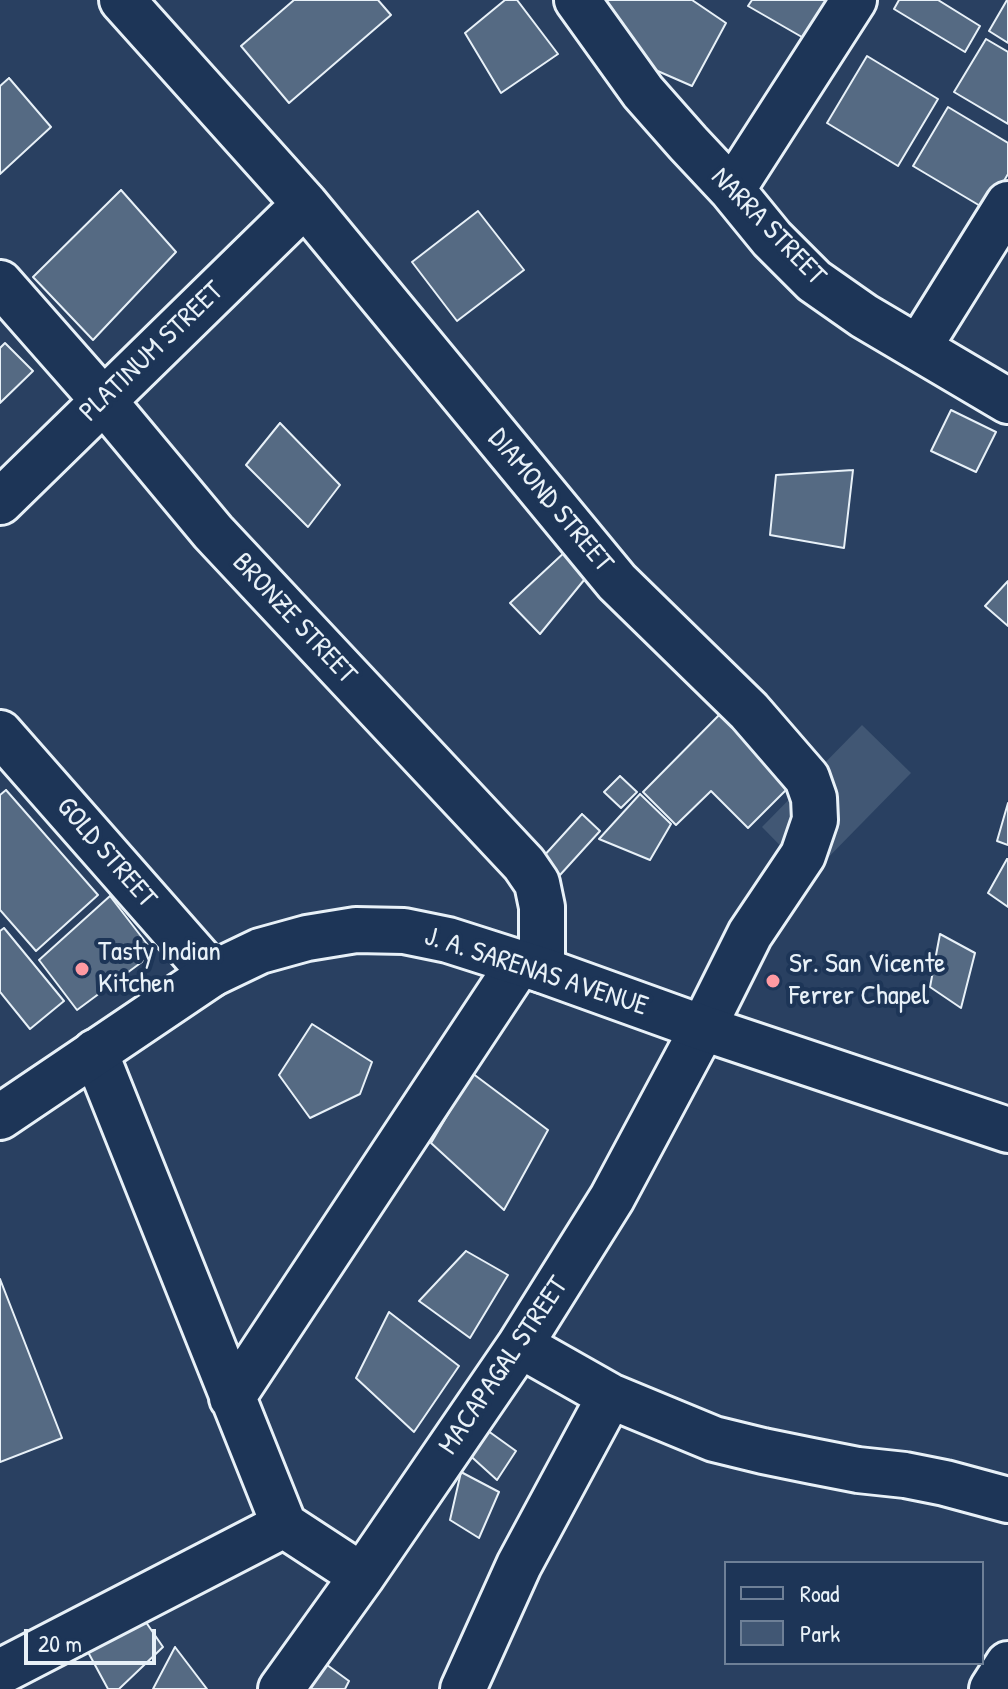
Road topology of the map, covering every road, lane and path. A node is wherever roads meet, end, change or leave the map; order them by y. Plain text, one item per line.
1 (122, 0) edge
2 (577, 0) edge
3 (854, 0) edge
4 (732, 190) junction
5 (305, 204) junction
6 (1008, 204) edge
7 (0, 283) edge
8 (919, 347) junction
9 (103, 400) junction
10 (1008, 401) edge
11 (0, 502) edge
12 (0, 733) edge
13 (531, 966) junction
14 (212, 974) junction
15 (703, 1028) junction
16 (95, 1052) junction
17 (0, 1117) edge
18 (1008, 1130) edge
19 (520, 1345) junction
20 (610, 1396) junction
21 (232, 1398) junction
22 (1008, 1500) edge
23 (284, 1525) junction
24 (362, 1576) junction
25 (1008, 1664) edge
26 (0, 1672) edge
27 (281, 1689) edge
28 (463, 1689) edge
29 (992, 1689) edge

1 - 5 street, DIAMOND STREET
2 - 4 street, NARRA STREET
3 - 4 street
4 - 8 street, NARRA STREET
5 - 9 street, PLATINUM STREET
5 - 15 street, DIAMOND STREET
6 - 8 street
7 - 9 street, BRONZE STREET
8 - 10 street, NARRA STREET
9 - 11 street, PLATINUM STREET
9 - 13 street, BRONZE STREET
12 - 14 street, GOLD STREET
13 - 14 street, J. A. SARENAS AVENUE
13 - 15 street, J. A. SARENAS AVENUE
13 - 21 street
14 - 16 street, J. A. SARENAS AVENUE
15 - 18 street, J. A. SARENAS AVENUE
15 - 19 street, MACAPAGAL STREET
16 - 17 street, J. A. SARENAS AVENUE
16 - 21 street
19 - 20 street
19 - 24 street, MACAPAGAL STREET
20 - 22 street
20 - 28 street
21 - 23 street
23 - 24 street
23 - 26 street
24 - 27 street, MACAPAGAL STREET
25 - 29 street

